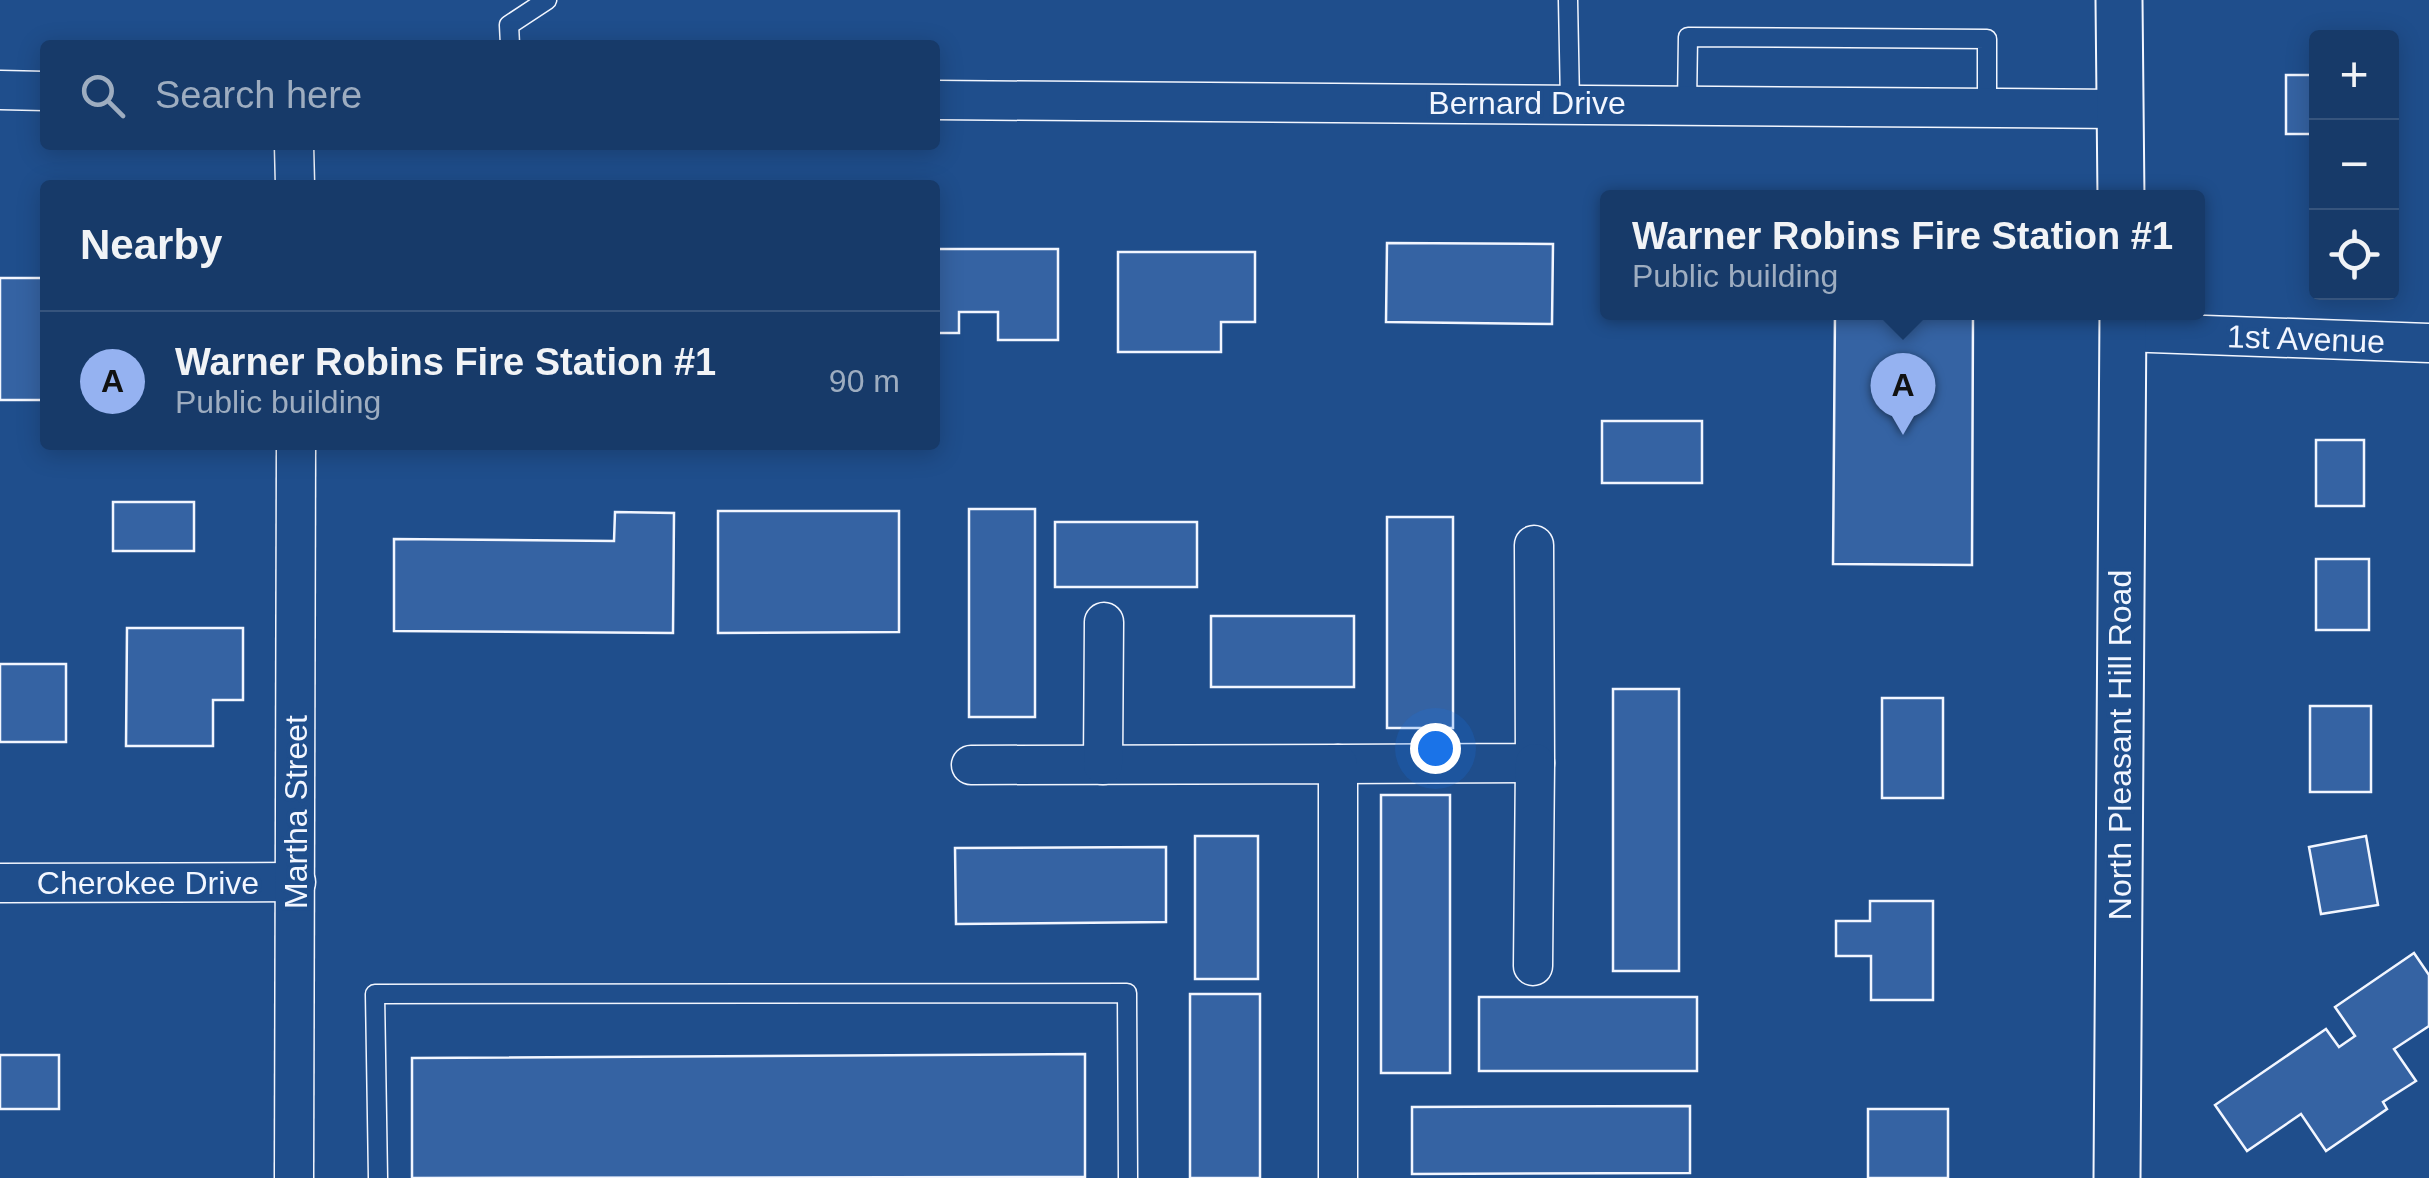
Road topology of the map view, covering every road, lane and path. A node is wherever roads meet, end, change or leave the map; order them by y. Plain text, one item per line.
1 (547, 0) edge
2 (1568, 0) edge
3 (2119, 0) edge
4 (510, 40) edge
5 (0, 90) edge
6 (40, 91) edge
7 (940, 100) edge
8 (1570, 102) junction
9 (1687, 104) junction
10 (1987, 107) junction
11 (2119, 109) junction
12 (294, 150) edge
13 (294, 180) edge
14 (2121, 190) edge
15 (2123, 322) edge
16 (2429, 343) edge
17 (296, 450) edge
18 (1534, 545) dead end
19 (1104, 622) dead end
20 (1534, 763) junction
21 (971, 764) dead end
22 (1103, 764) junction
23 (1338, 764) junction
24 (296, 882) junction
25 (0, 883) edge
26 (1533, 966) dead end
27 (294, 1178) edge
28 (378, 1178) edge
29 (1128, 1178) edge
30 (1338, 1178) edge
31 (2117, 1178) edge

1 - 4 lane
2 - 8 lane
3 - 11 street
5 - 6 street
7 - 8 street, Bernard Drive
8 - 9 street, Bernard Drive
9 - 10 street, Bernard Drive
9 - 10 lane
10 - 11 street, Bernard Drive
11 - 14 street
12 - 13 street
15 - 16 street, 1st Avenue
15 - 31 street, North Pleasant Hill Road
17 - 24 street, Martha Street
18 - 20 street
19 - 22 street
20 - 23 street
20 - 26 street
21 - 22 street
22 - 23 street
23 - 30 street
24 - 25 street, Cherokee Drive
24 - 27 street, Martha Street
28 - 29 lane

